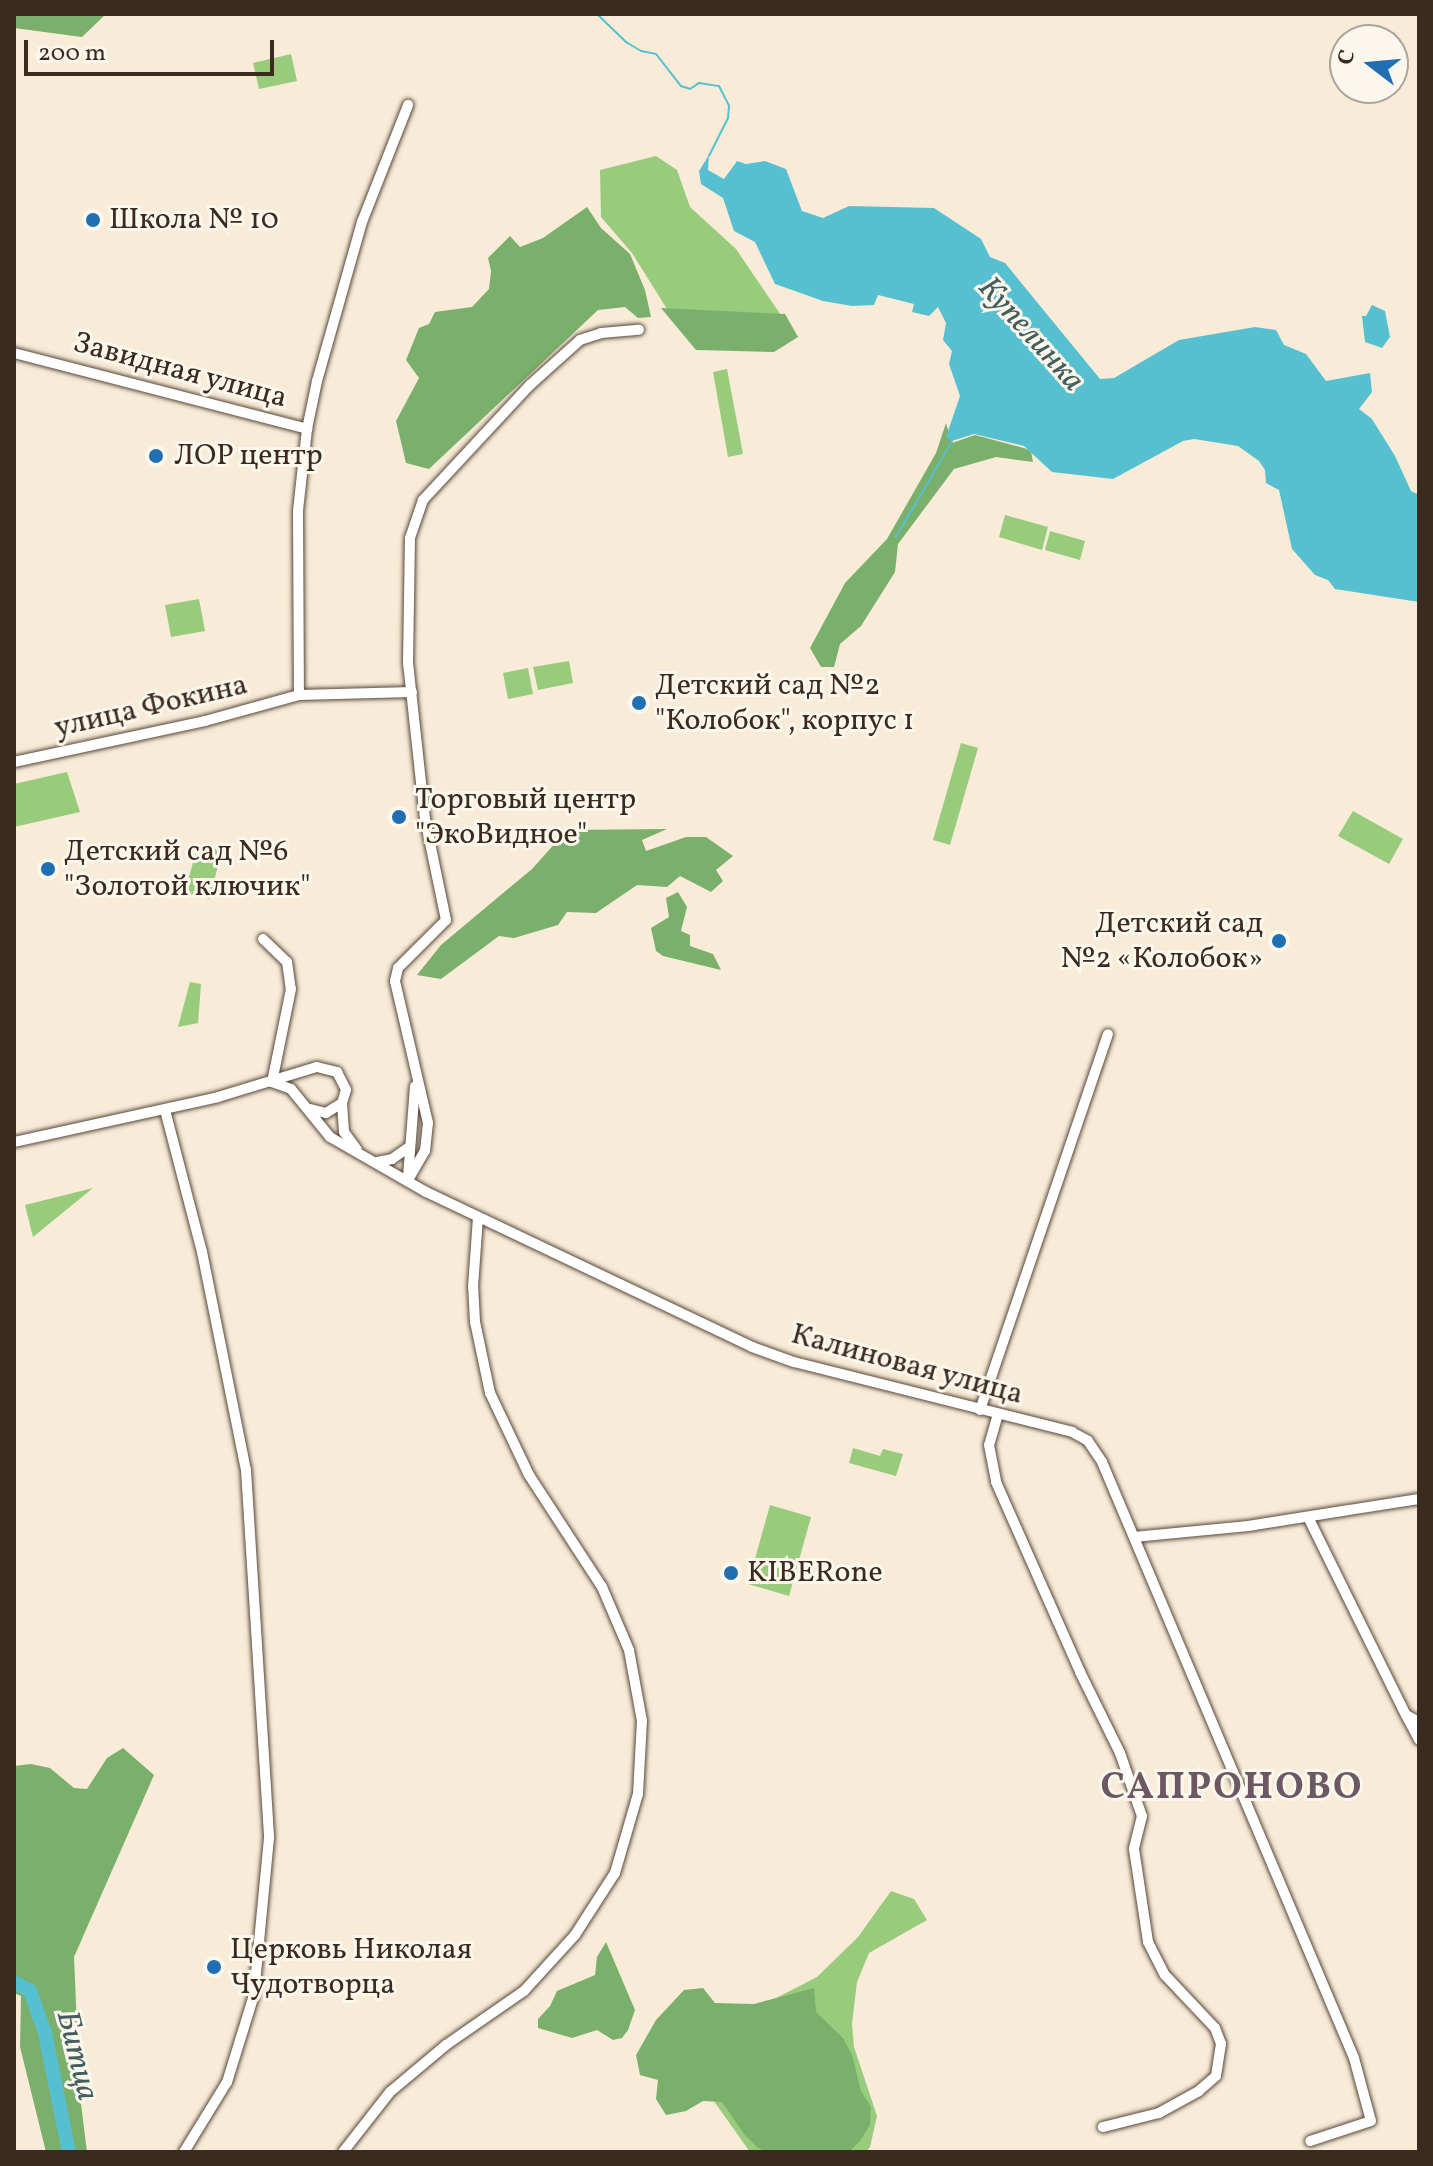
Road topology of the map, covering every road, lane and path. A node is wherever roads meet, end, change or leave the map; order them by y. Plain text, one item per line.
1 (408, 105) dead end
2 (639, 330) dead end
3 (14, 353) edge
4 (307, 429) junction
5 (412, 692) junction
6 (299, 695) junction
7 (14, 762) edge
8 (263, 939) dead end
9 (1108, 1034) dead end
10 (311, 1070) junction
11 (416, 1080) junction
12 (272, 1082) junction
13 (342, 1103) junction
14 (306, 1105) junction
15 (165, 1110) junction
16 (14, 1142) edge
17 (408, 1148) junction
18 (361, 1154) junction
19 (376, 1162) junction
20 (408, 1180) junction
21 (478, 1217) junction
22 (980, 1410) junction
23 (998, 1414) junction
24 (1419, 1499) edge
25 (1308, 1517) junction
26 (1134, 1537) junction
27 (1406, 1715) junction
28 (1419, 1722) edge
29 (1419, 1740) edge
30 (1103, 2127) dead end
31 (1310, 2141) dead end
32 (184, 2152) edge
33 (343, 2152) edge

1 - 4 street
2 - 5 street
3 - 4 street, Завидная улица
4 - 6 street, Завидная улица
5 - 6 street, улица Фокина
5 - 11 street
6 - 7 street, улица Фокина
8 - 12 street
9 - 22 street
10 - 12 street
10 - 13 street
10 - 14 street
11 - 17 street
11 - 20 street
12 - 14 street, Калиновая улица
12 - 15 street
13 - 14 street
13 - 18 street
14 - 18 street, Калиновая улица
15 - 16 street
15 - 32 street
17 - 19 street
17 - 20 street
18 - 19 street, Калиновая улица
19 - 20 street, Калиновая улица
20 - 21 street, Калиновая улица
21 - 22 street, Калиновая улица
21 - 33 street
22 - 23 street, Калиновая улица
23 - 26 street, Калиновая улица
23 - 30 street
24 - 25 street
25 - 26 street
25 - 27 street
26 - 31 street, Калиновая улица
27 - 28 street
27 - 29 street

